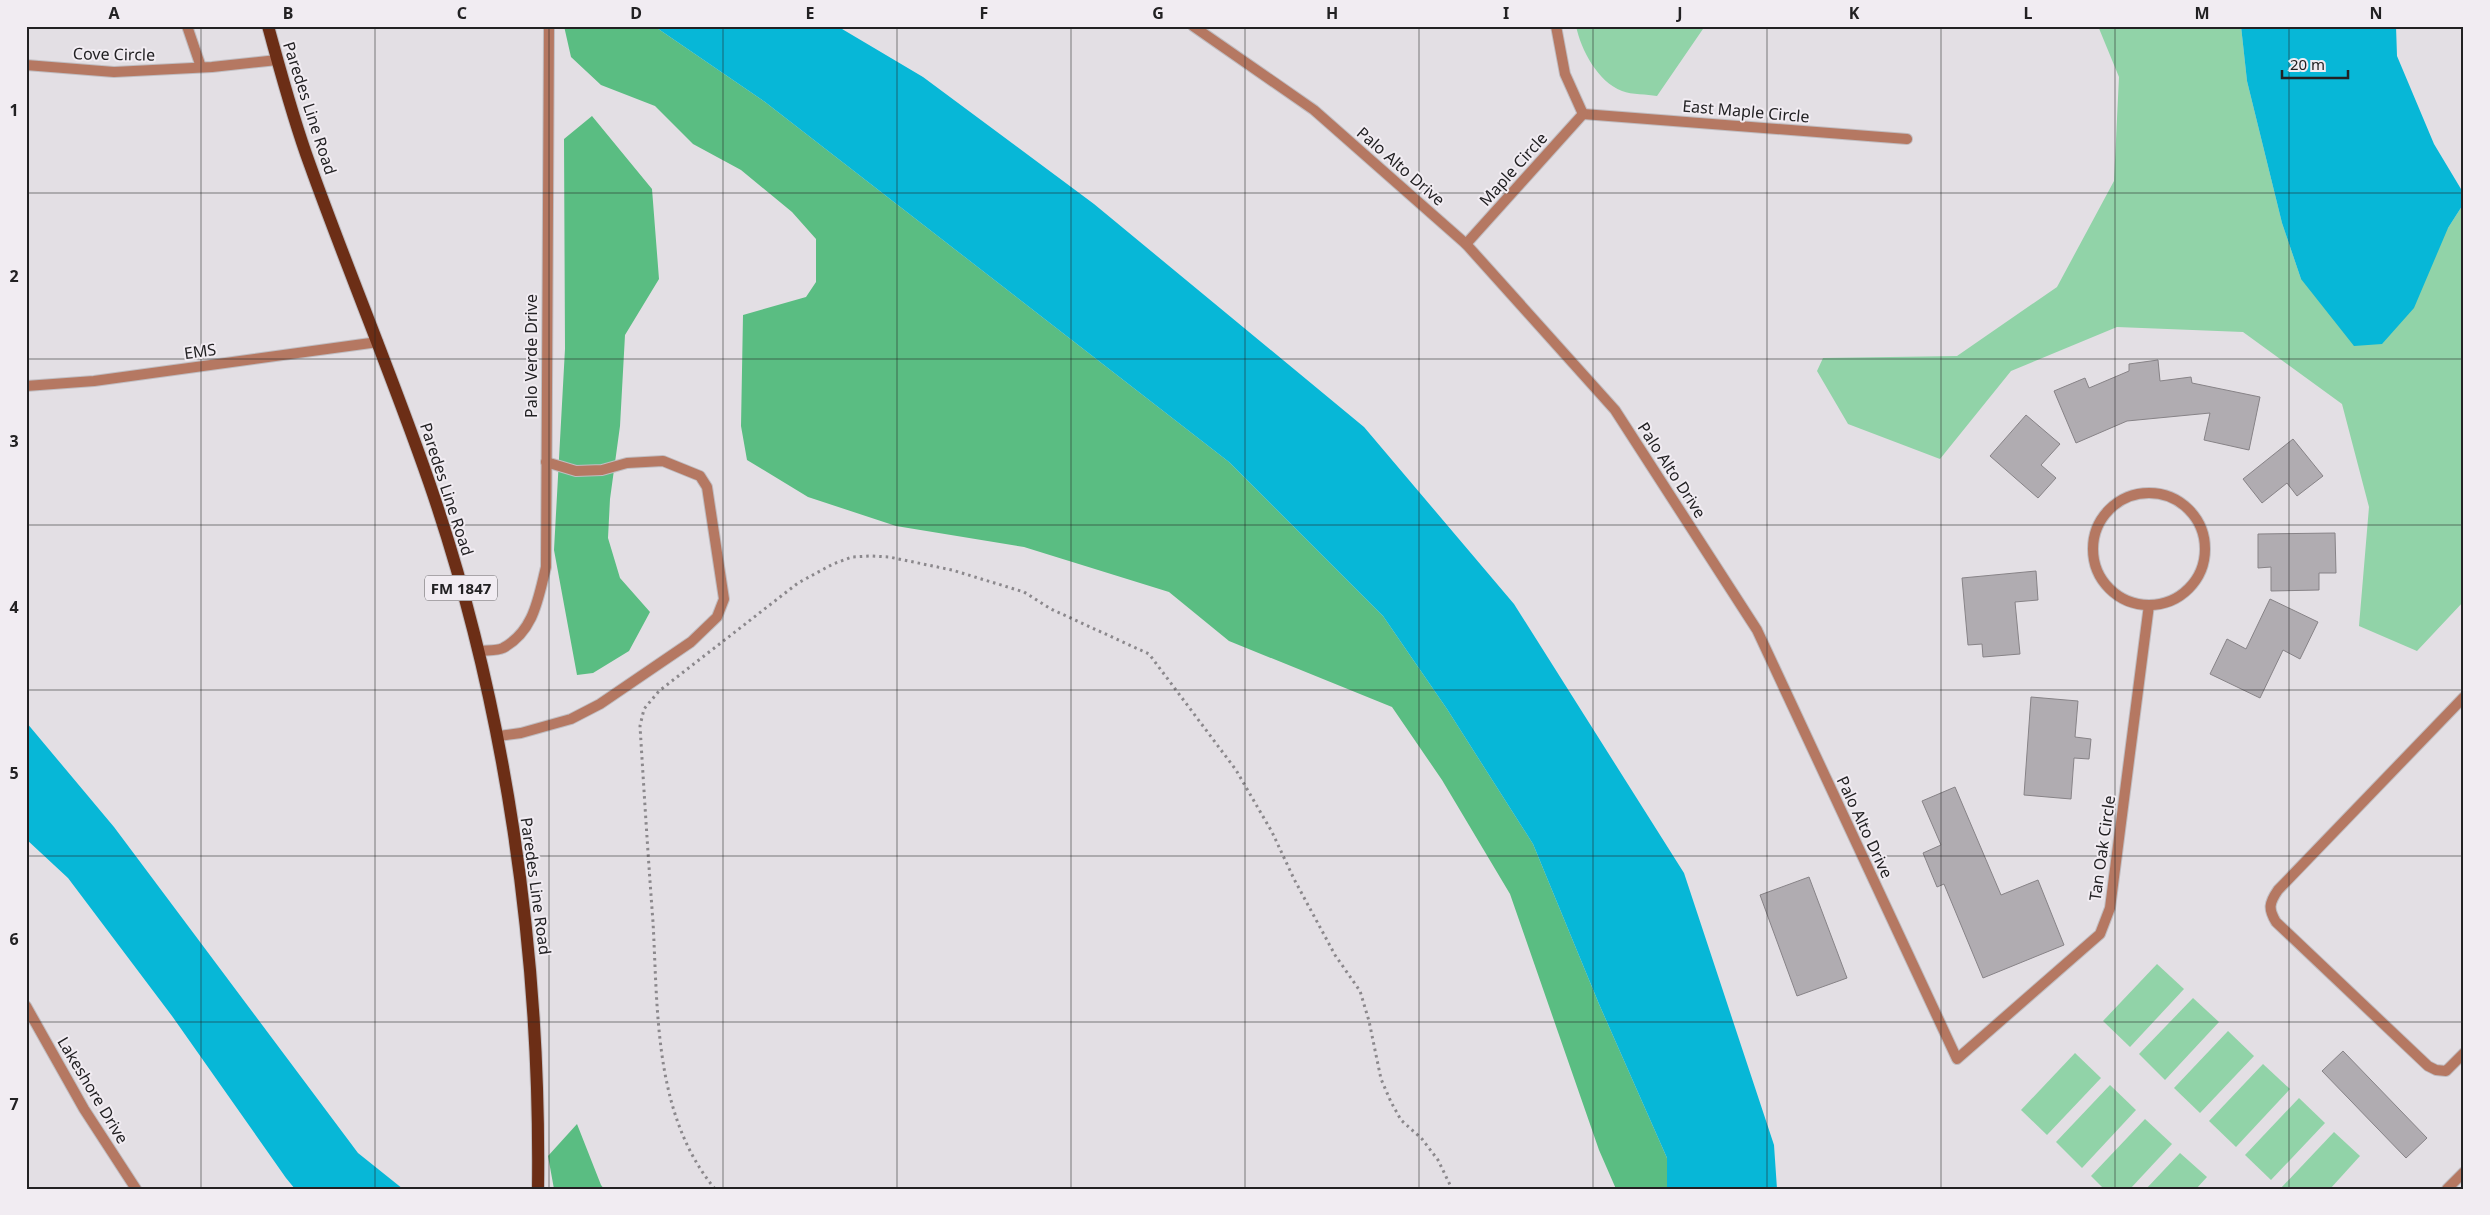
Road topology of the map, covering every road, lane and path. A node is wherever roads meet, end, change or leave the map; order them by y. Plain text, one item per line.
1 (187, 26) edge
2 (268, 26) edge
3 (549, 26) edge
4 (1193, 26) edge
5 (1556, 26) edge
6 (277, 60) junction
7 (26, 65) edge
8 (201, 68) junction
9 (1583, 114) junction
10 (1907, 139) dead end
11 (1466, 244) junction
12 (378, 342) junction
13 (26, 386) edge
14 (546, 462) junction
15 (2149, 605) junction
16 (479, 651) junction
17 (2464, 697) edge
18 (499, 736) junction
19 (26, 1006) edge
20 (2464, 1053) edge
21 (1957, 1059) joint
22 (2464, 1172) edge
23 (136, 1189) edge
24 (538, 1189) edge
25 (715, 1189) edge
26 (1452, 1189) edge
27 (2447, 1189) edge

1 - 8 street
2 - 6 main road, Paredes Line Road / FM 1847
3 - 14 street, Palo Verde Drive
4 - 11 street, Palo Alto Drive
5 - 9 street
6 - 8 street, Cove Circle
6 - 12 main road, Paredes Line Road / FM 1847
7 - 8 street, Cove Circle
9 - 10 street, East Maple Circle
9 - 11 street, Maple Circle
11 - 21 street, Palo Alto Drive
12 - 13 street, EMS
12 - 16 main road, Paredes Line Road / FM 1847
14 - 16 street, Palo Verde Drive
14 - 18 street
15 - 15 street
15 - 21 street, Tan Oak Circle
16 - 18 main road, Paredes Line Road / FM 1847
17 - 20 street
18 - 24 main road, Paredes Line Road / FM 1847
19 - 23 street, Lakeshore Drive
22 - 27 street
25 - 26 path

